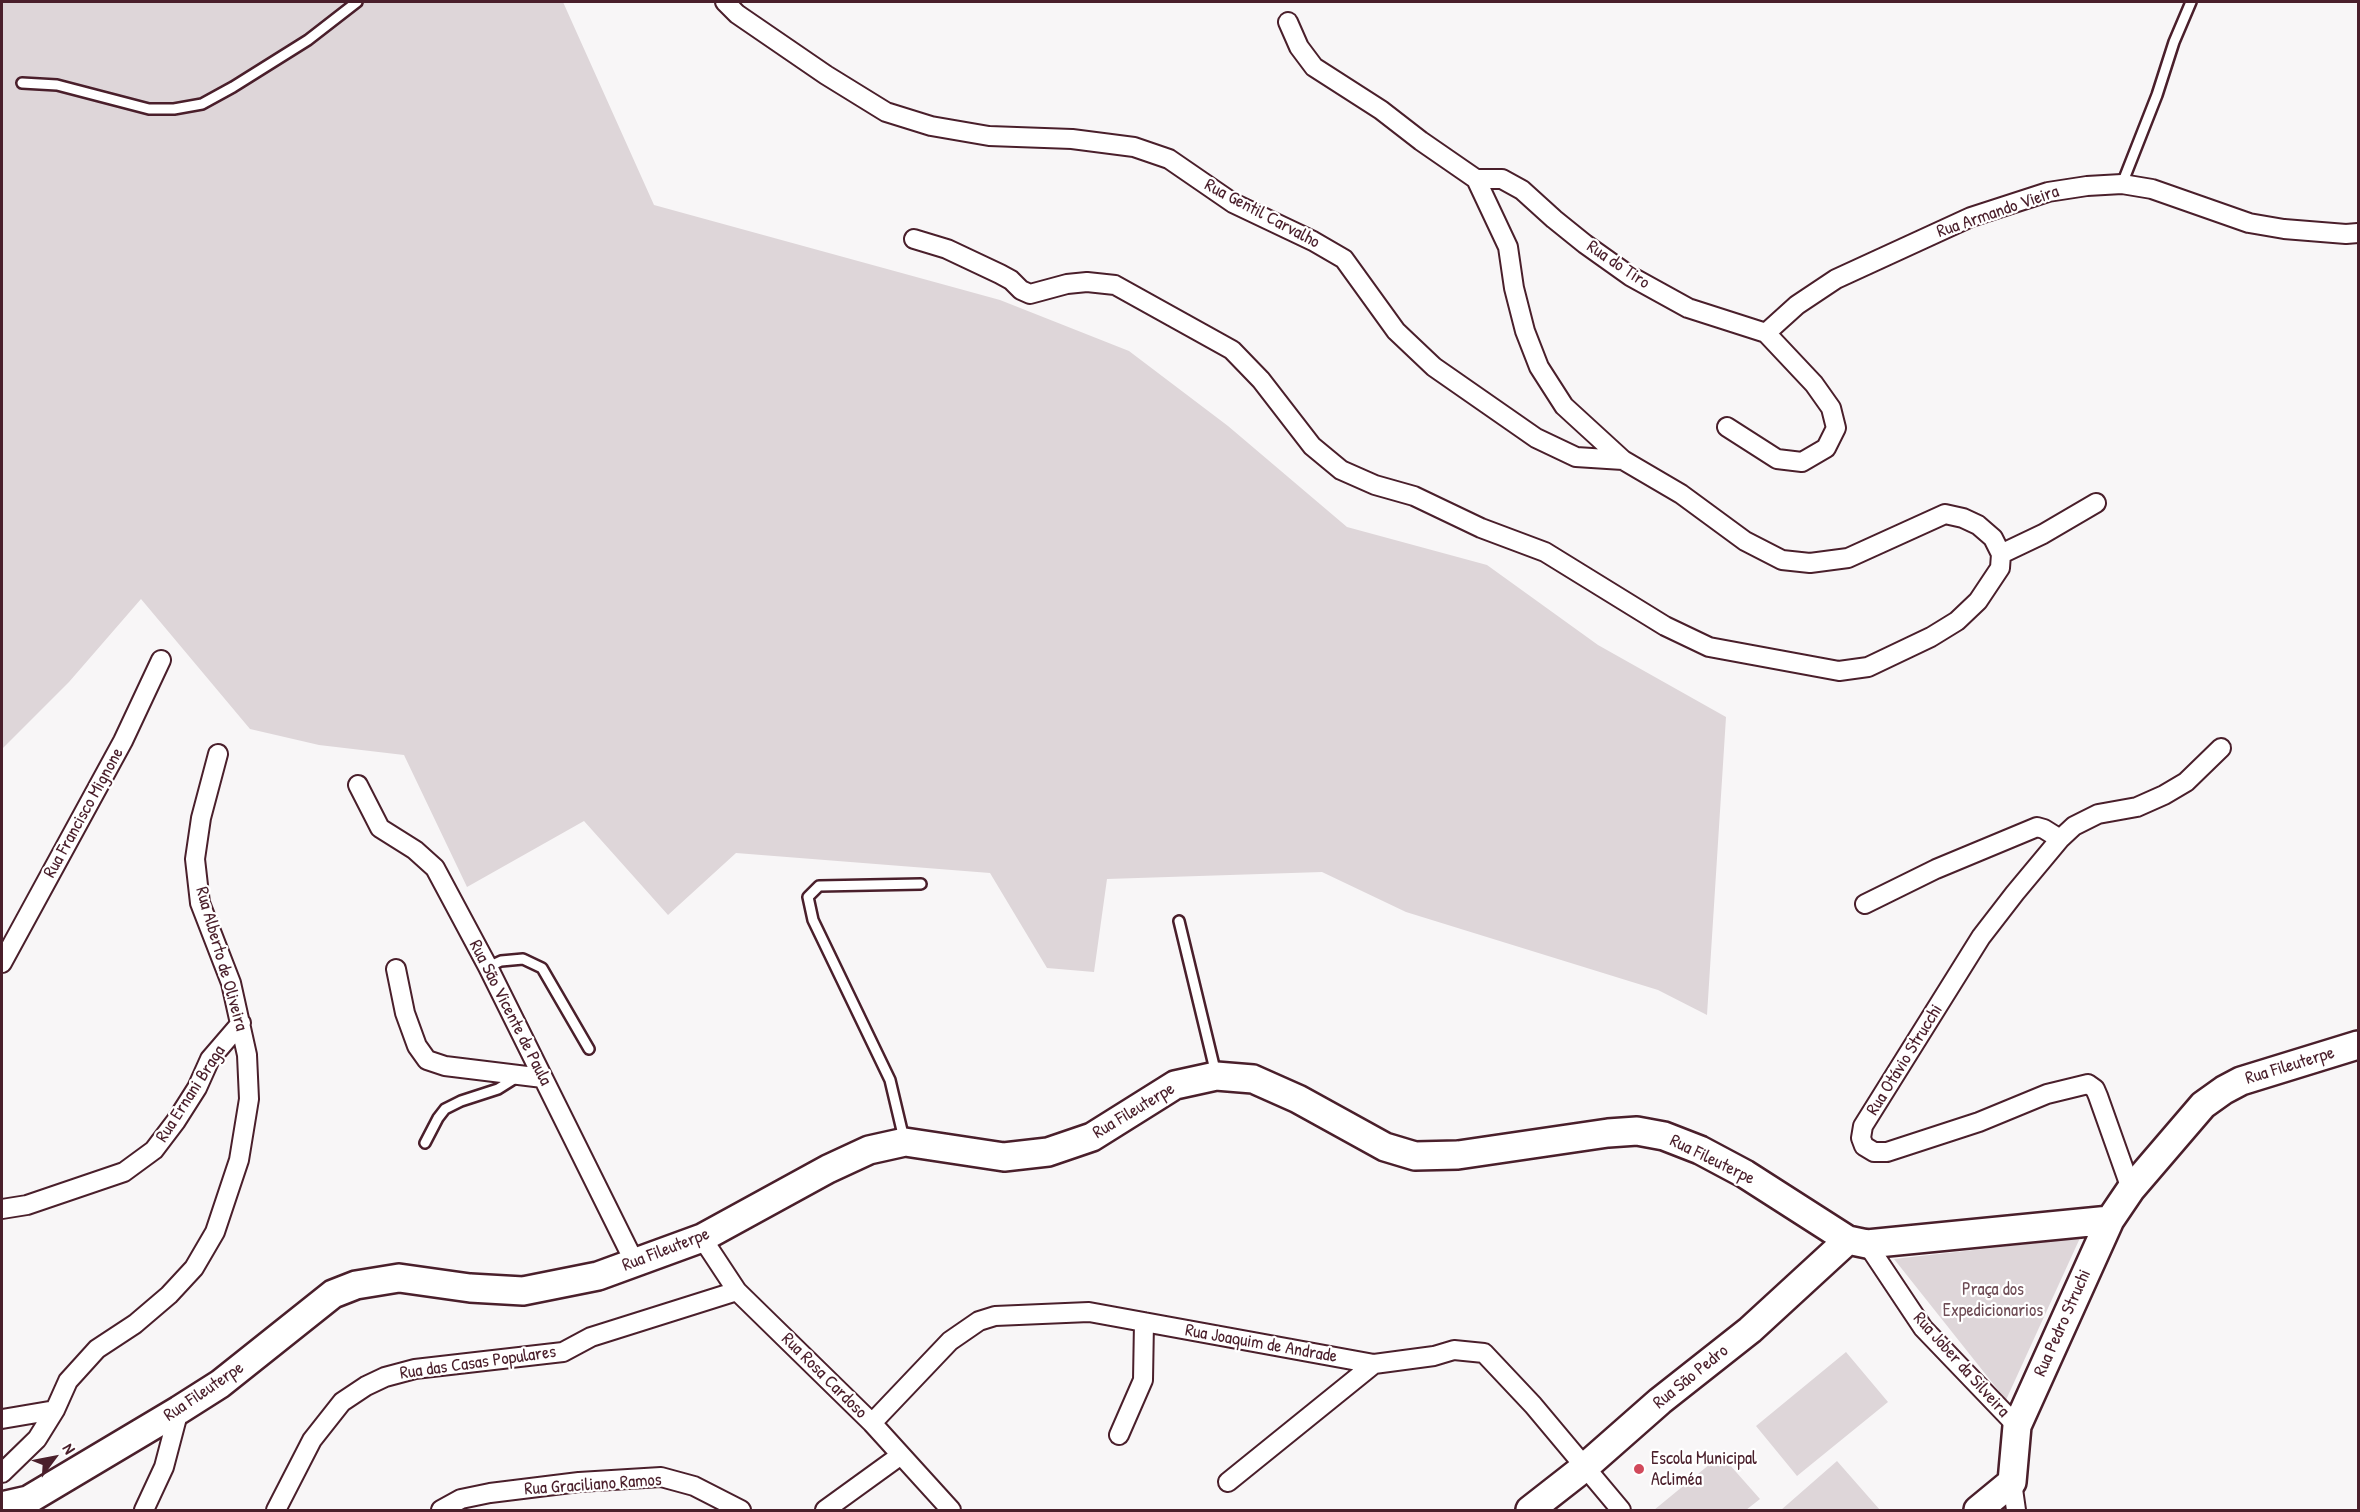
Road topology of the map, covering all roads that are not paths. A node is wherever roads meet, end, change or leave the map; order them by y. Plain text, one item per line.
1 (357, 2) edge
2 (725, 2) edge
3 (2191, 2) edge
4 (1288, 22) dead end
5 (22, 83) dead end
6 (1476, 179) junction
7 (2122, 184) junction
8 (2358, 233) edge
9 (914, 239) dead end
10 (1766, 333) junction
11 (1727, 426) dead end
12 (1623, 460) junction
13 (2096, 504) dead end
14 (2001, 554) junction
15 (160, 660) dead end
16 (2221, 748) dead end
17 (218, 754) dead end
18 (358, 785) dead end
19 (2060, 839) junction
20 (921, 884) dead end
21 (1865, 904) dead end
22 (1179, 921) dead end
23 (2, 963) edge
24 (488, 967) junction
25 (396, 969) dead end
26 (241, 1023) junction
27 (2358, 1045) edge
28 (590, 1049) dead end
29 (519, 1076) junction
30 (1216, 1076) junction
31 (543, 1078) junction
32 (905, 1142) junction
33 (425, 1143) dead end
34 (2130, 1189) junction
35 (2, 1209) edge
36 (2110, 1220) junction
37 (702, 1238) junction
38 (1857, 1242) junction
39 (635, 1263) junction
40 (737, 1291) junction
41 (1144, 1322) junction
42 (1374, 1364) junction
43 (55, 1410) junction
44 (179, 1410) junction
45 (2, 1419) edge
46 (872, 1424) junction
47 (2017, 1426) junction
48 (1119, 1435) dead end
49 (901, 1455) junction
50 (1585, 1467) junction
51 (2, 1473) edge
52 (1228, 1482) dead end
53 (2012, 1482) junction
54 (2, 1506) edge
55 (144, 1510) edge
56 (276, 1510) edge
57 (441, 1510) edge
58 (741, 1510) edge
59 (825, 1510) edge
60 (951, 1510) edge
61 (1530, 1510) edge
62 (1621, 1510) edge
63 (1978, 1510) edge
64 (2016, 1510) edge

1 - 5 lane
2 - 12 street, Rua Gentil Carvalho
3 - 7 lane
4 - 6 street
6 - 10 street, Rua do Tiro
6 - 12 street
7 - 8 street, Rua Armando Vieira
7 - 10 street, Rua Armando Vieira
9 - 14 street
10 - 11 street, Rua do Tiro
12 - 14 street
13 - 14 street
15 - 23 street, Rua Francisco Mignone
16 - 19 street, Rua Otávio Strucchi
17 - 26 street, Rua Alberto de Oliveira
18 - 24 street, Rua São Vicente de Paula
19 - 21 street
19 - 34 street, Rua Otávio Strucchi
20 - 32 lane
22 - 30 lane
24 - 28 lane
24 - 31 street, Rua São Vicente de Paula
25 - 29 street
26 - 35 street, Rua Ernani Braga
26 - 43 street, Rua Alberto de Oliveira
27 - 34 main road, Rua Fileuterpe
29 - 31 street
29 - 33 lane
30 - 32 main road, Rua Fileuterpe
30 - 38 main road, Rua Fileuterpe
31 - 39 street, Rua São Vicente de Paula
32 - 37 main road, Rua Fileuterpe
34 - 36 main road, Rua Fileuterpe
36 - 38 main road
36 - 47 main road, Rua Pedro Struchi
37 - 39 main road, Rua Fileuterpe
37 - 40 street, Rua Rosa Cardoso
38 - 47 street, Rua Jober da Silveira
38 - 50 main road, Rua São Pedro
39 - 44 main road, Rua Fileuterpe
40 - 46 street, Rua Rosa Cardoso
40 - 56 street, Rua das Casas Populares
41 - 42 street, Rua Joaquim de Andrade
41 - 46 street, Rua Joaquim de Andrade
41 - 48 street
42 - 50 street, Rua Joaquim de Andrade
42 - 52 street
43 - 45 street
43 - 51 street, Rua Alberto de Oliveira
44 - 54 main road, Rua Fileuterpe
44 - 55 street
46 - 49 street, Rua Rosa Cardoso
47 - 53 main road, Rua Pedro Struchi
49 - 59 street
49 - 60 street, Rua Rosa Cardoso
50 - 61 main road, Rua São Pedro
50 - 62 street, Rua Joaquim de Andrade
53 - 63 main road
53 - 64 street
57 - 58 street, Rua Graciliano Ramos

